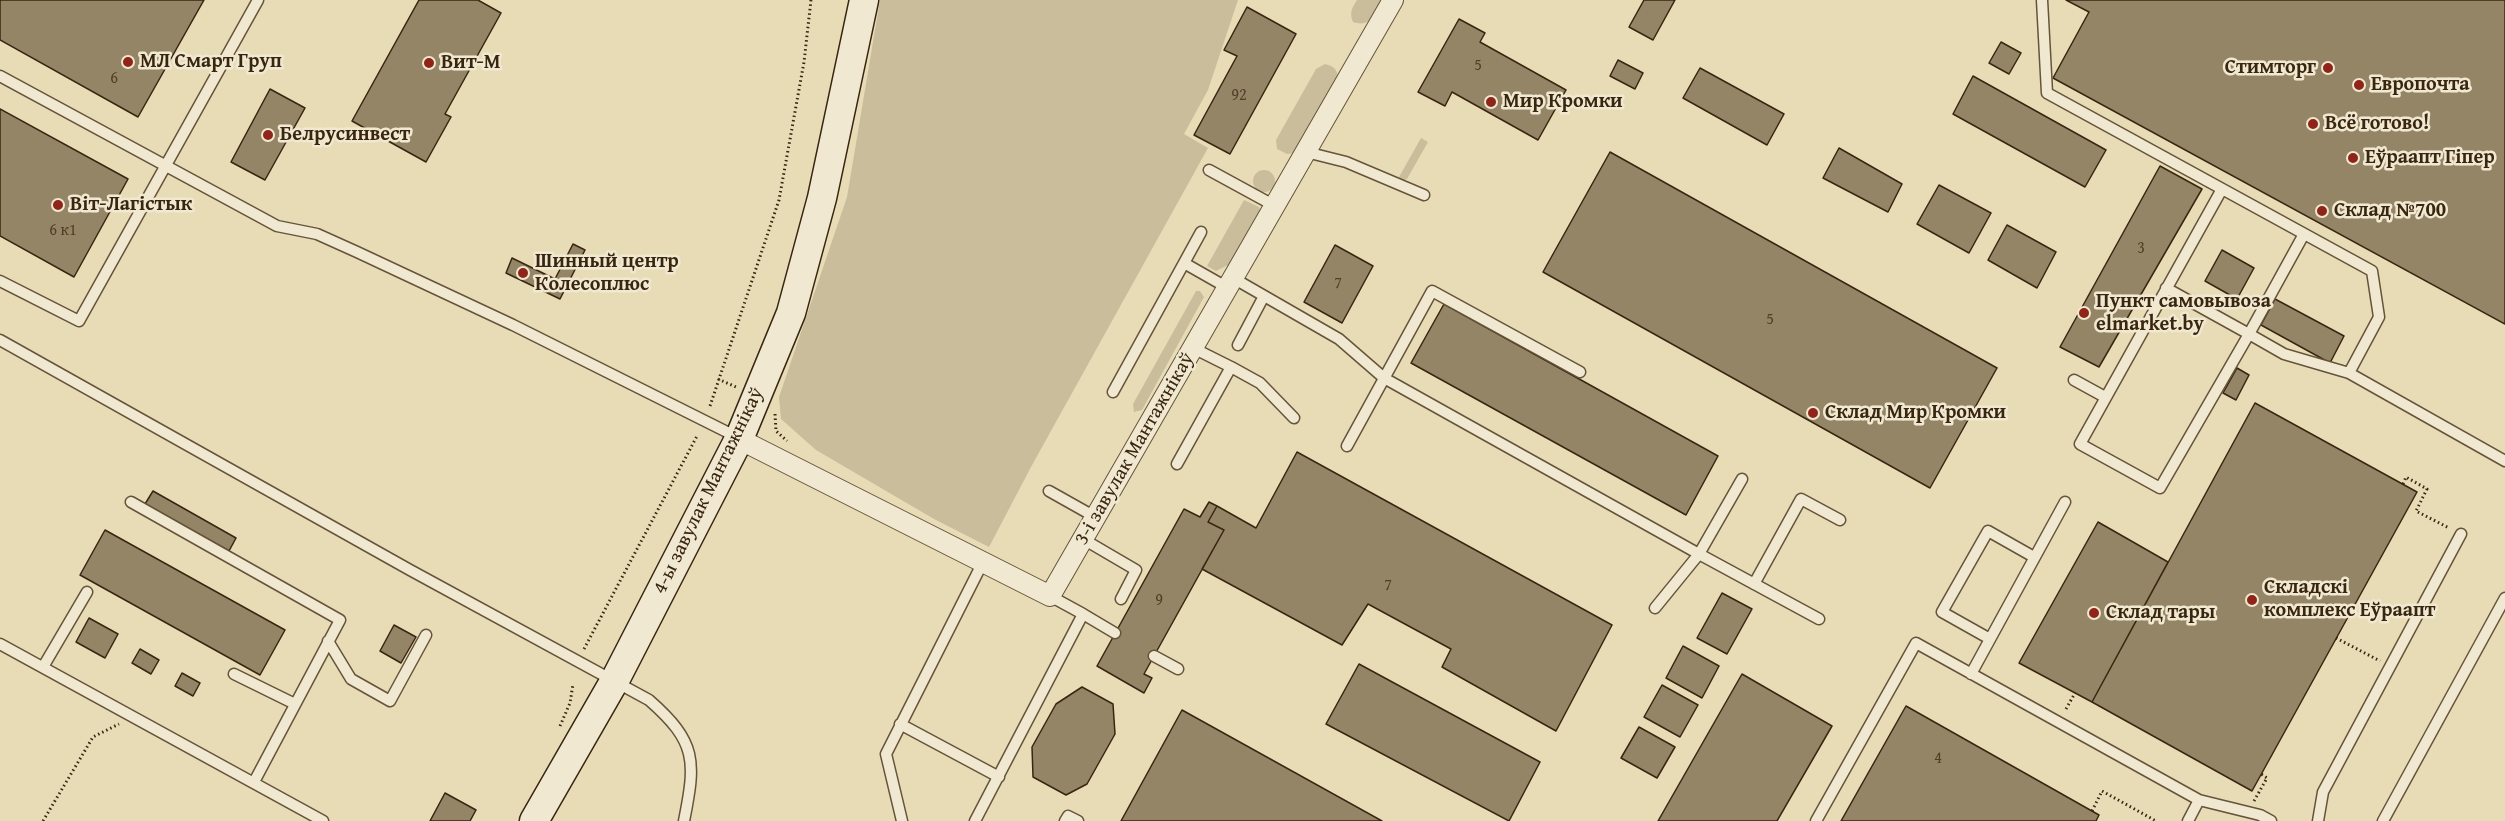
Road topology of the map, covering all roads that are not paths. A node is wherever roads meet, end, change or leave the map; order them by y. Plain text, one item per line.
1 (258, 0) edge
2 (864, 0) edge
3 (1393, 0) edge
4 (2042, 0) edge
5 (0, 76) edge
6 (1306, 152) junction
7 (166, 166) junction
8 (1209, 170) dead end
9 (2222, 189) junction
10 (1424, 195) dead end
11 (1275, 206) junction
12 (1201, 232) dead end
13 (2304, 234) junction
14 (1184, 263) junction
15 (0, 281) edge
16 (1231, 283) junction
17 (2166, 288) junction
18 (1264, 296) junction
19 (2249, 334) junction
20 (0, 340) edge
21 (1238, 345) dead end
22 (1193, 348) junction
23 (1232, 367) junction
24 (1580, 372) dead end
25 (2349, 373) junction
26 (1384, 378) junction
27 (2073, 380) dead end
28 (1113, 392) dead end
29 (2105, 397) junction
30 (1294, 418) dead end
31 (739, 439) junction
32 (1347, 446) dead end
33 (2505, 460) edge
34 (1177, 464) dead end
35 (1742, 479) dead end
36 (1049, 490) dead end
37 (130, 501) dead end
38 (2065, 502) dead end
39 (1097, 518) junction
40 (1840, 520) dead end
41 (2461, 534) road end
42 (1083, 539) junction
43 (1699, 554) junction
44 (2034, 557) junction
45 (984, 560) junction
46 (1754, 584) junction
47 (87, 592) dead end
48 (1050, 596) junction
49 (2505, 598) edge
50 (1121, 599) dead end
51 (1655, 608) dead end
52 (1083, 614) junction
53 (1819, 619) dead end
54 (1115, 633) dead end
55 (426, 635) dead end
56 (1990, 639) junction
57 (328, 641) junction
58 (0, 644) edge
59 (1154, 656) dead end
60 (43, 667) junction
61 (1178, 669) dead end
62 (234, 674) dead end
63 (1971, 674) junction
64 (615, 680) junction
65 (295, 704) junction
66 (900, 724) junction
67 (999, 777) junction
68 (255, 782) junction
69 (2199, 800) junction
70 (323, 821) edge
71 (534, 821) edge
72 (684, 821) edge
73 (902, 821) edge
74 (975, 821) edge
75 (1065, 821) edge
76 (1078, 821) edge
77 (1816, 821) edge
78 (2188, 821) edge
79 (2271, 821) edge
80 (2318, 821) edge
81 (2383, 821) edge

1 - 7 lane
2 - 31 street, 4-ы завулак Мантажнікаў
3 - 6 street, 3-і завулак Мантажнікаў
4 - 9 lane
5 - 7 lane
6 - 10 lane
6 - 11 street, 3-і завулак Мантажнікаў
7 - 15 lane
7 - 31 lane
8 - 11 lane
9 - 13 lane
9 - 17 lane
11 - 16 street, 3-і завулак Мантажнікаў
12 - 14 lane
13 - 19 lane
13 - 25 lane
14 - 16 lane
14 - 28 lane
16 - 18 lane
16 - 22 street, 3-і завулак Мантажнікаў
17 - 19 lane
17 - 29 lane
18 - 21 lane
18 - 26 lane
19 - 25 lane
19 - 29 lane
20 - 64 lane
22 - 23 lane
22 - 39 street, 3-і завулак Мантажнікаў
23 - 30 lane
23 - 34 lane
24 - 26 lane
25 - 33 lane
26 - 32 lane
26 - 43 lane
27 - 29 lane
31 - 45 street
31 - 64 street, 4-ы завулак Мантажнікаў
35 - 43 lane
36 - 39 lane
37 - 57 lane
38 - 44 lane
39 - 42 street, 3-і завулак Мантажнікаў
40 - 46 lane
41 - 80 lane
42 - 48 street, 3-і завулак Мантажнікаў
42 - 50 lane
43 - 46 lane
43 - 51 lane
44 - 56 lane
44 - 56 lane
45 - 48 street
45 - 66 lane
46 - 53 lane
47 - 60 lane
48 - 52 lane
49 - 81 lane
52 - 54 lane
52 - 67 lane
55 - 57 lane
56 - 63 lane
57 - 65 lane
58 - 60 lane
59 - 61 lane
60 - 68 lane
62 - 65 lane
63 - 69 lane
63 - 77 lane
64 - 71 street, 4-ы завулак Мантажнікаў
64 - 72 lane
65 - 68 lane
66 - 67 lane
66 - 73 lane
67 - 74 lane
68 - 70 lane
69 - 78 lane
69 - 79 lane
75 - 76 lane

